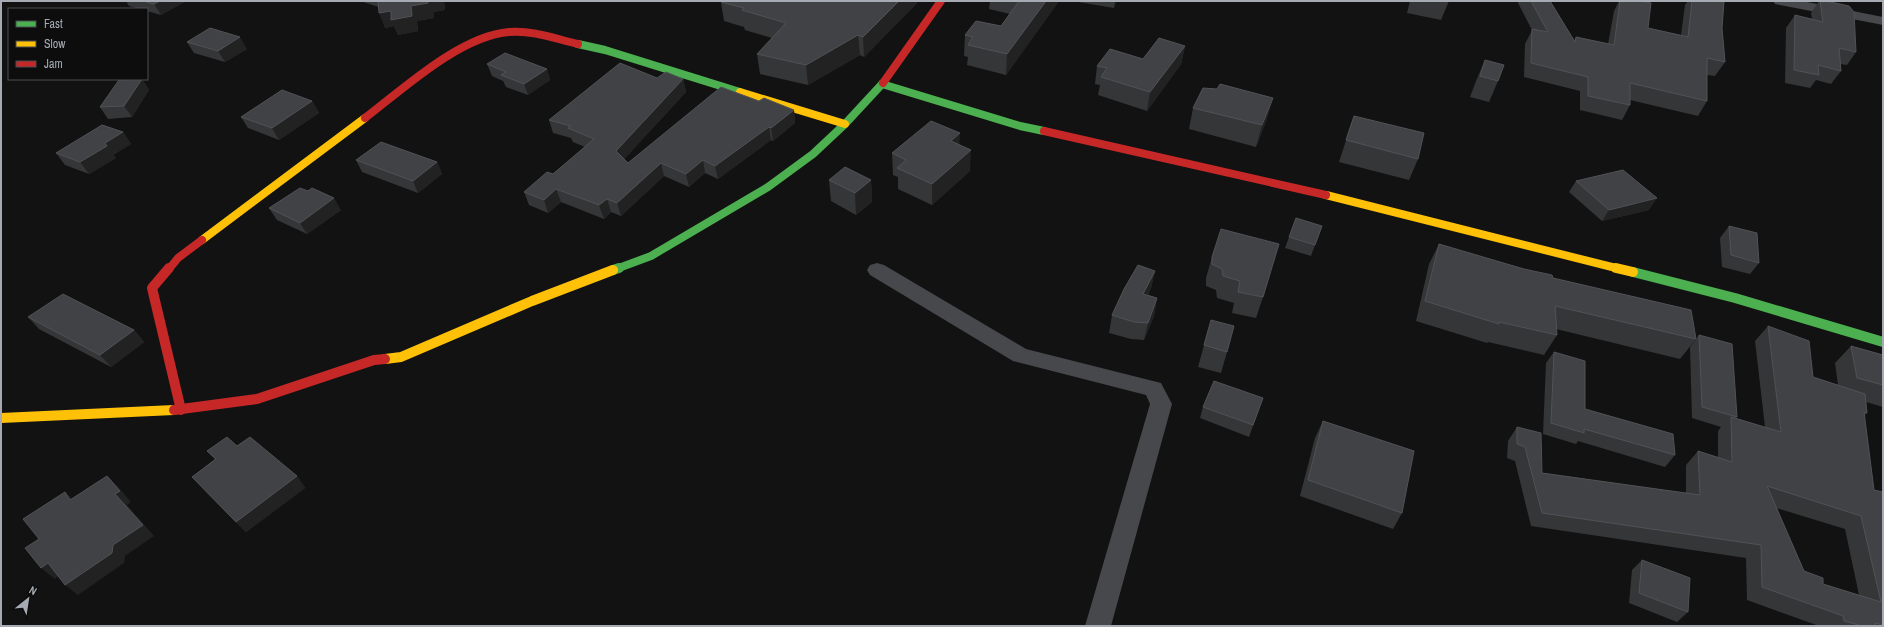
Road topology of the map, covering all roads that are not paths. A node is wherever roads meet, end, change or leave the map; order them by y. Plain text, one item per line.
1 (941, 1) edge
2 (1780, 1) edge
3 (1883, 20) edge
4 (882, 84) junction
5 (845, 124) junction
6 (877, 270) dead end
7 (1883, 342) edge
8 (181, 410) junction
9 (1, 418) edge
10 (1098, 626) edge

1 - 4 street
2 - 3 street
4 - 5 street
4 - 7 street
5 - 8 street
5 - 8 street
6 - 10 street
8 - 9 street

